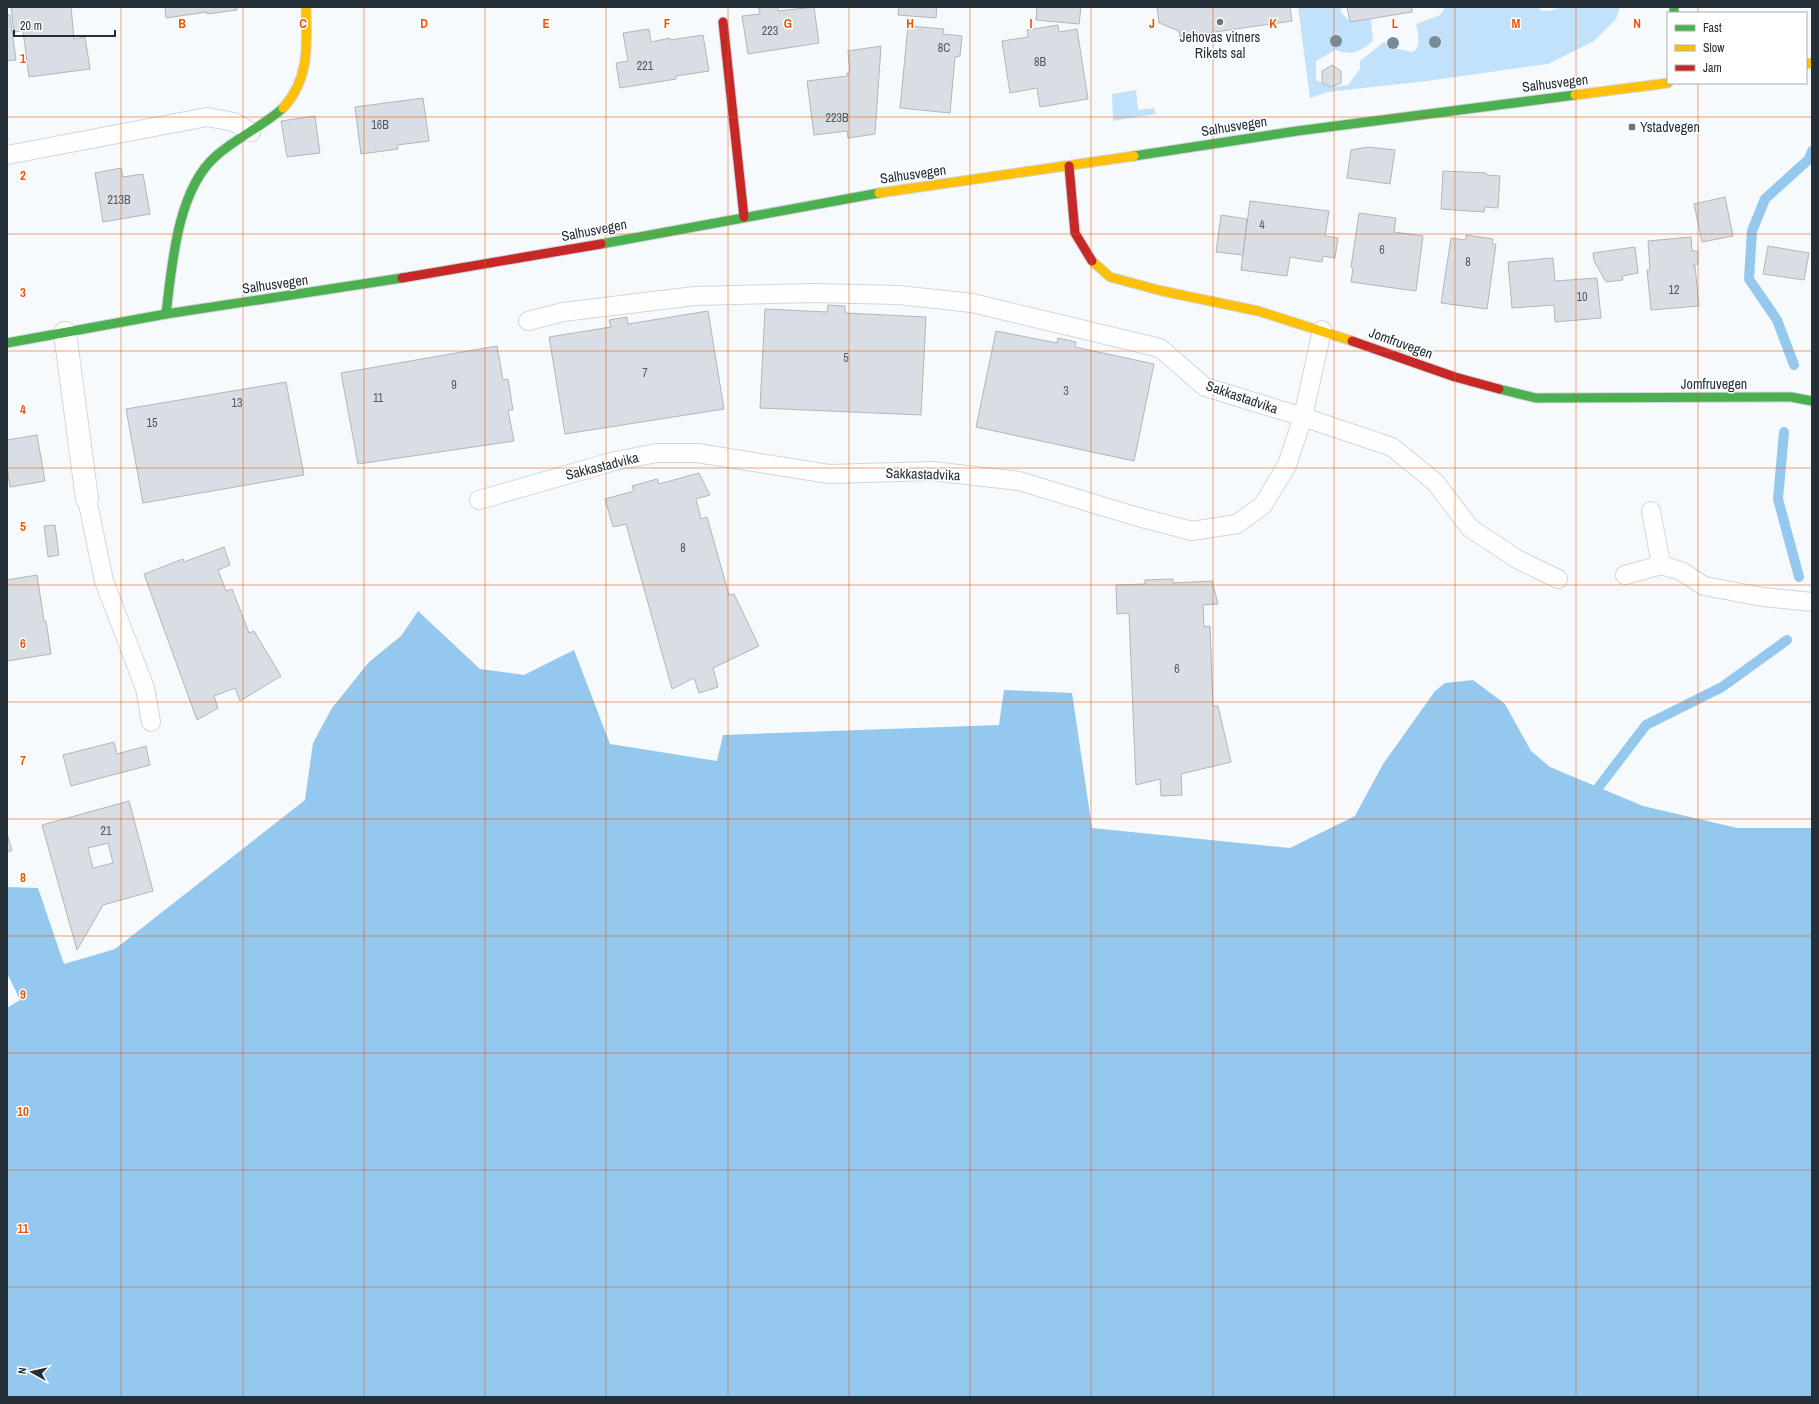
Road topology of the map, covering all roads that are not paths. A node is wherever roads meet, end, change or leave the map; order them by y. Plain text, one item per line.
1 (306, 7) edge
2 (723, 22) dead end
3 (1667, 83) edge
4 (251, 132) junction
5 (7, 155) edge
6 (1069, 166) junction
7 (744, 216) junction
8 (166, 314) junction
9 (528, 321) dead end
10 (1322, 330) junction
11 (65, 333) junction
12 (7, 343) edge
13 (1812, 401) edge
14 (1303, 417) junction
15 (87, 499) joint
16 (479, 500) dead end
17 (1651, 511) dead end
18 (1661, 565) junction
19 (1625, 575) dead end
20 (1558, 579) dead end
21 (1812, 602) edge
22 (151, 722) dead end

1 - 4 main road
2 - 7 main road
3 - 6 main road, Salhusvegen
4 - 5 lane
4 - 8 main road
6 - 7 main road, Salhusvegen
6 - 10 main road, Jomfruvegen
7 - 8 main road, Salhusvegen
8 - 11 main road, Salhusvegen
9 - 14 lane, Sakkastadvika
10 - 13 main road, Jomfruvegen
10 - 14 lane, Sakkastadvika
11 - 12 main road, Salhusvegen
11 - 15 street
14 - 16 lane, Sakkastadvika
14 - 20 lane
15 - 22 lane
17 - 18 lane
18 - 19 lane
18 - 21 lane

